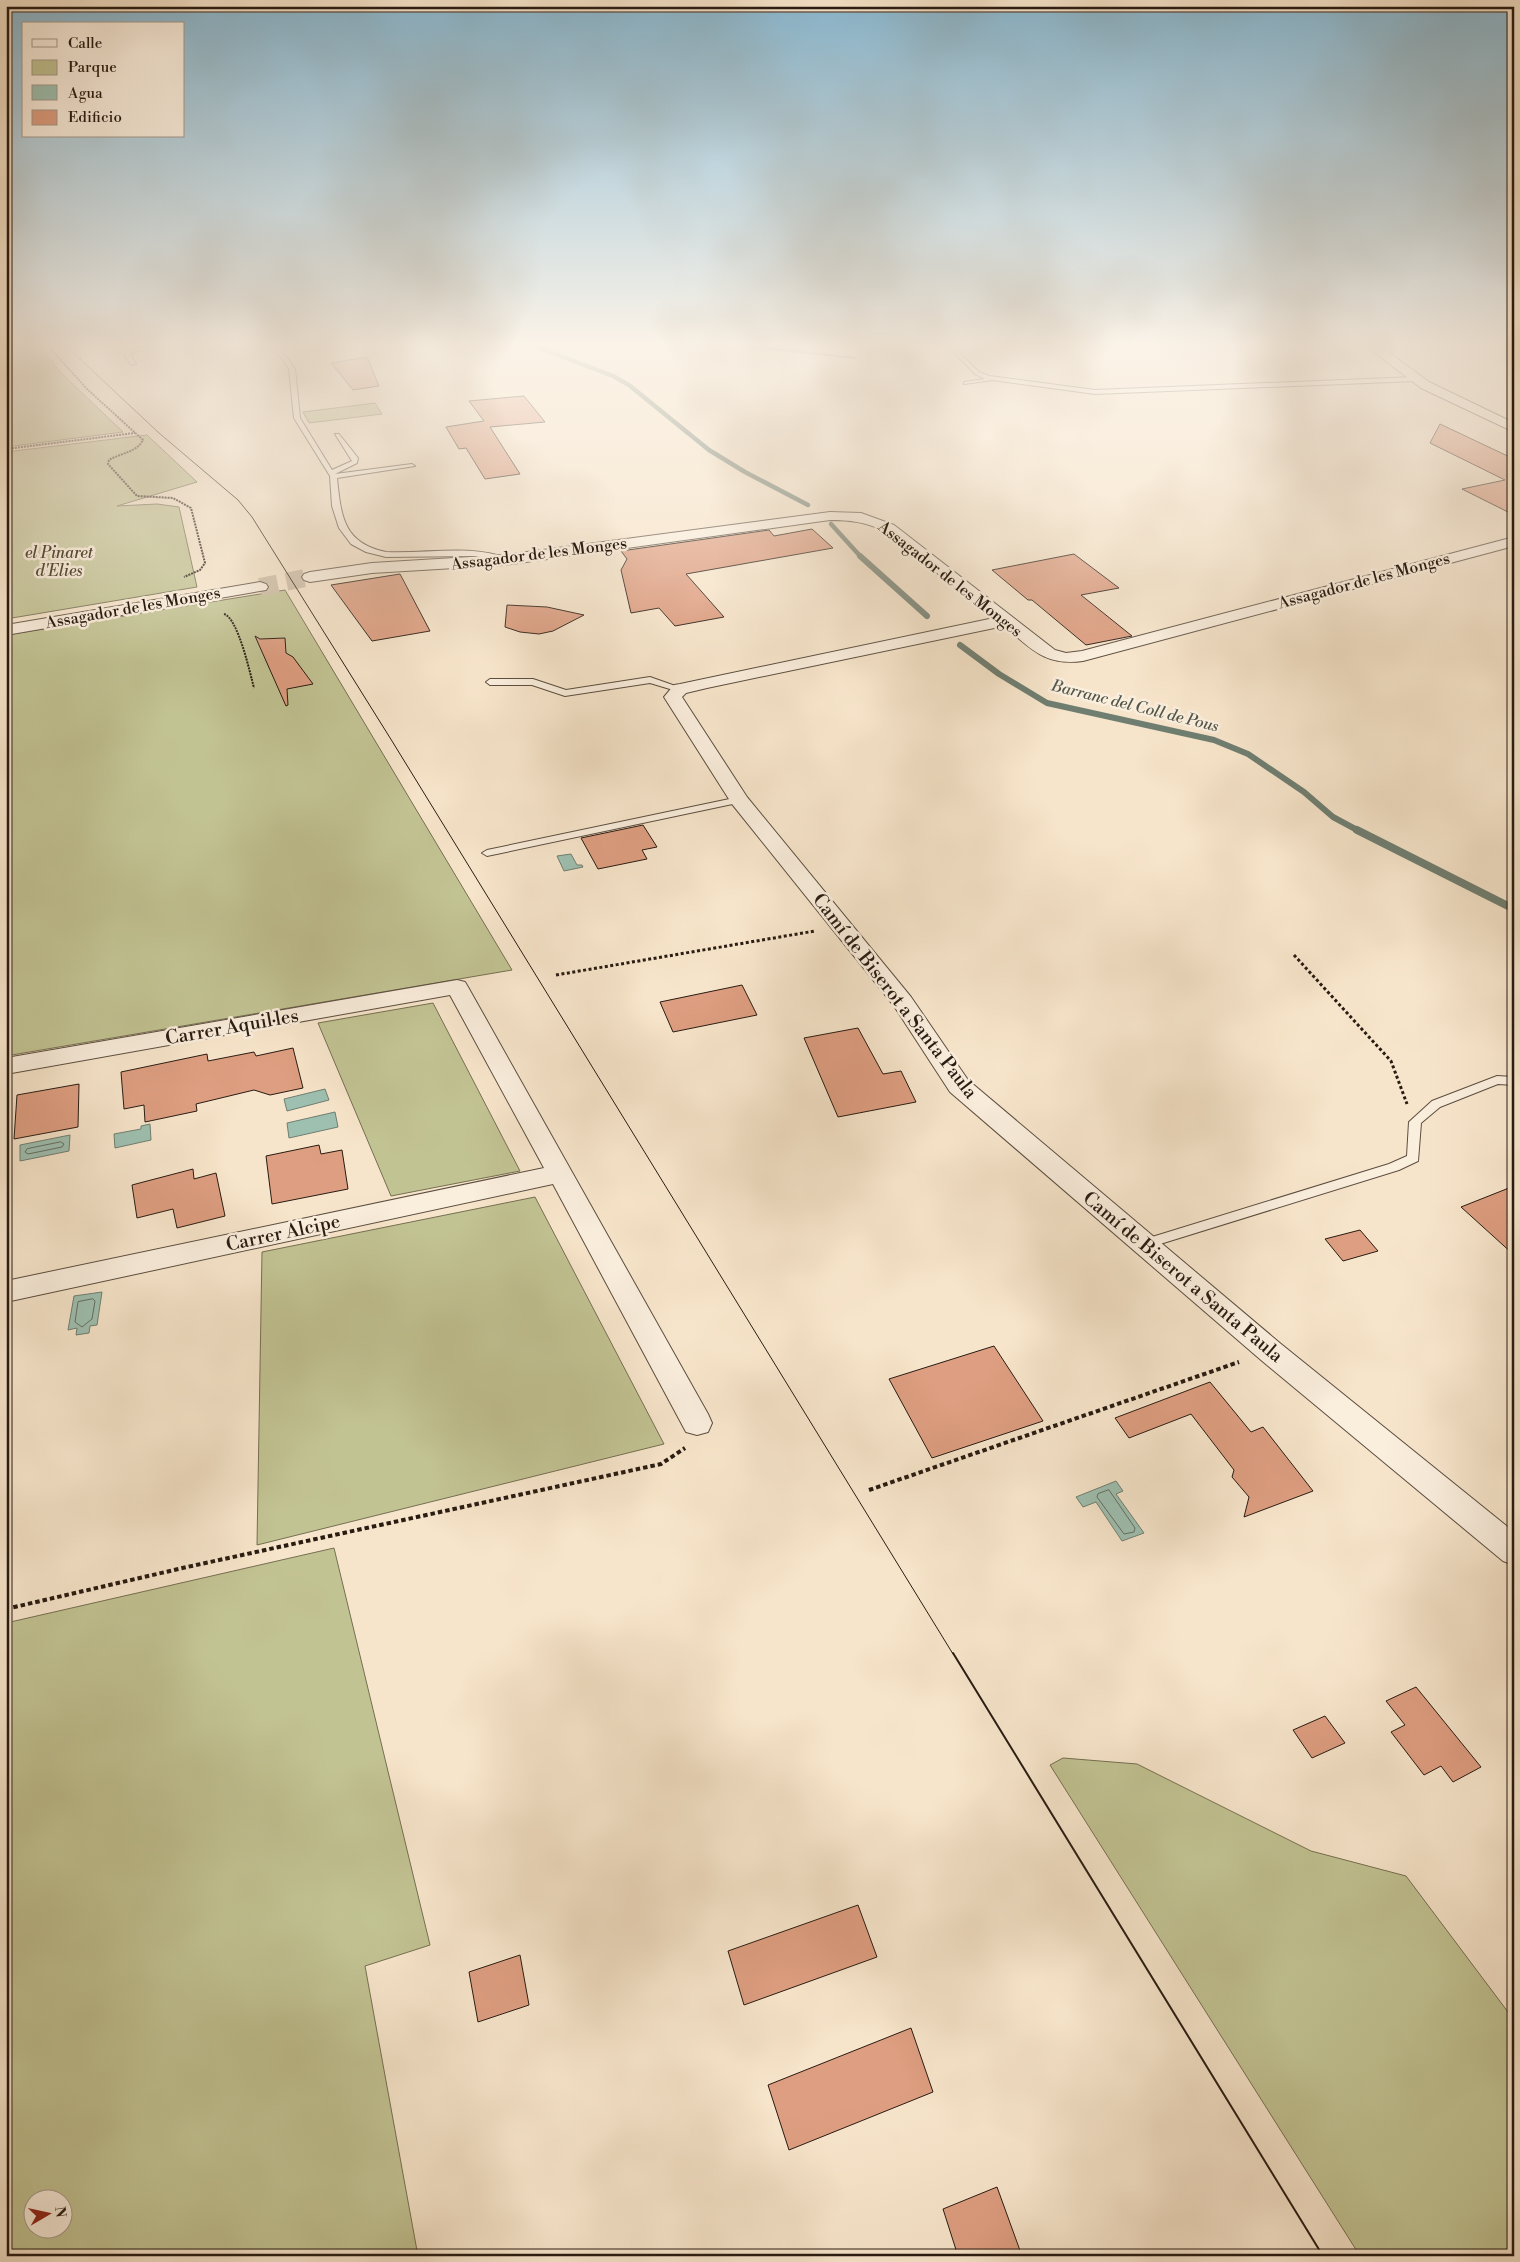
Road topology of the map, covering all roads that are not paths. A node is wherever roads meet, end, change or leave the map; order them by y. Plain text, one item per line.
1 (318, 452) edge
2 (350, 452) edge
3 (412, 466) dead end
4 (332, 474) junction
5 (1514, 541) edge
6 (504, 560) junction
7 (310, 577) tunnel mouth
8 (260, 587) tunnel mouth
9 (1005, 621) junction
10 (6, 630) edge
11 (490, 682) dead end
12 (680, 689) junction
13 (739, 800) junction
14 (487, 853) dead end
15 (6, 1066) edge
16 (1514, 1082) edge
17 (559, 1174) junction
18 (1144, 1244) junction
19 (6, 1292) edge
20 (697, 1423) road end
21 (1514, 1551) edge

1 - 4 lane
2 - 4 lane
3 - 4 lane
4 - 6 lane
5 - 9 street, Assagador de les Monges
6 - 7 street, Assagador de les Monges
6 - 9 street, Assagador de les Monges
8 - 10 street, Assagador de les Monges
9 - 12 street
11 - 12 lane
12 - 13 street, Camí de Biserot a Santa Paula
13 - 14 lane
13 - 18 street, Camí de Biserot a Santa Paula
15 - 17 street, Carrer Aquil·les
16 - 18 lane
17 - 19 street, Carrer Alcipe
17 - 20 street
18 - 21 street, Camí de Biserot a Santa Paula

